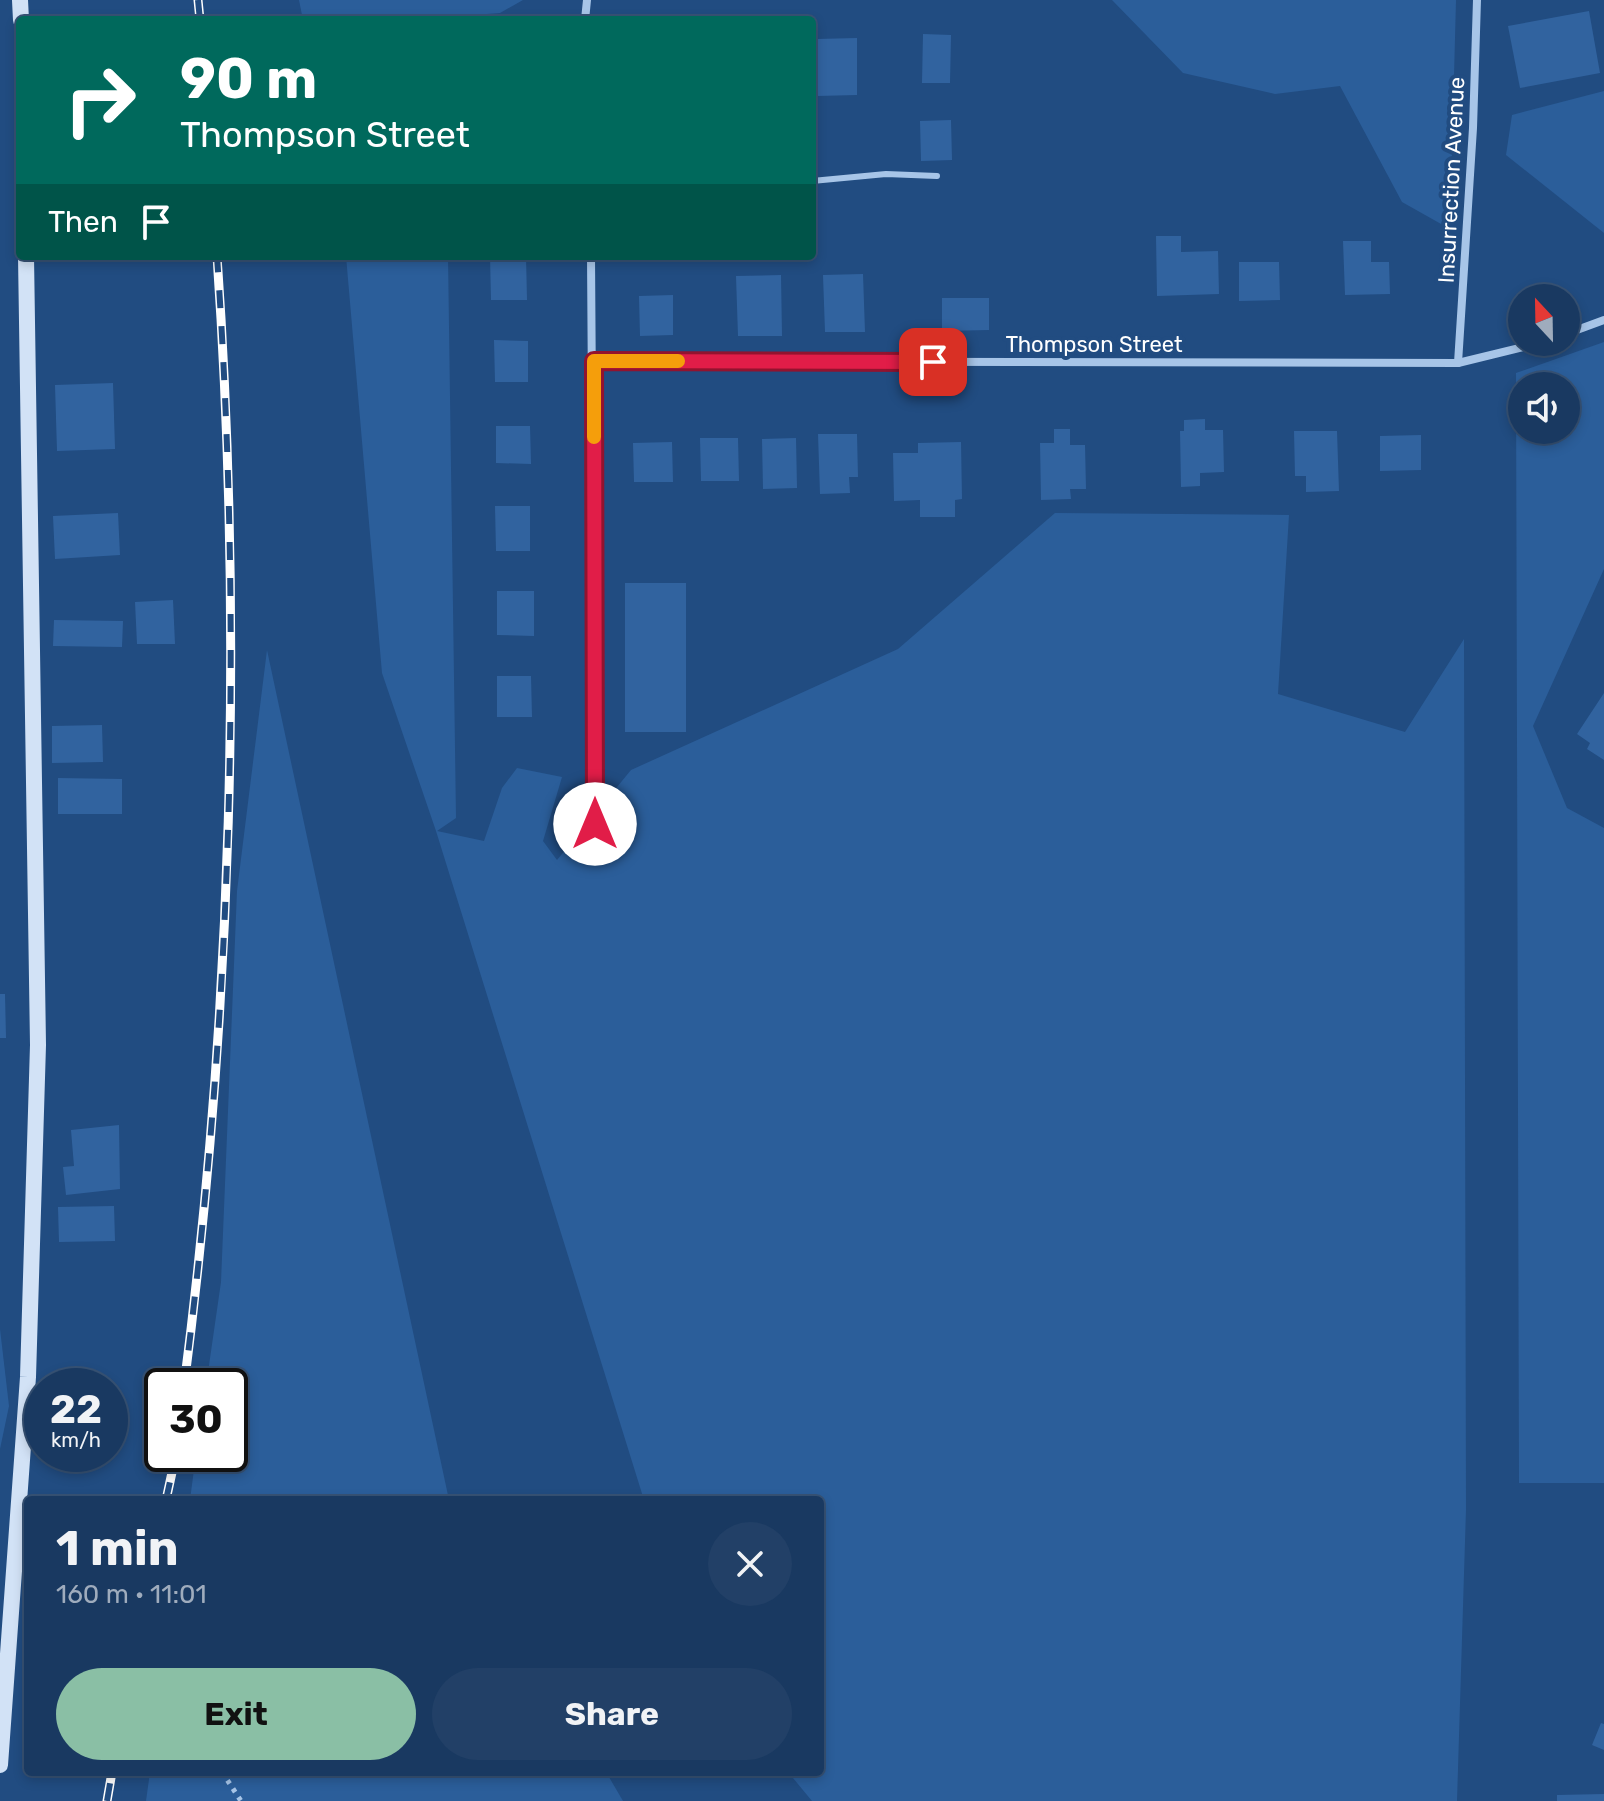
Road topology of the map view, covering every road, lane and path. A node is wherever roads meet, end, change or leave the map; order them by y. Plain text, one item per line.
1 (1477, 0) edge
2 (937, 176) dead end
3 (816, 181) edge
4 (26, 260) edge
5 (591, 260) edge
6 (1604, 320) edge
7 (1580, 329) edge
8 (1508, 351) edge
9 (594, 361) junction
10 (1458, 363) junction
11 (595, 824) dead end
12 (0, 1765) edge
13 (225, 1776) edge
14 (241, 1801) edge

1 - 10 street, Insurrection Avenue
2 - 3 lane
4 - 12 street
5 - 9 street
6 - 7 street
8 - 10 street, Thompson Street
9 - 10 street, Thompson Street
9 - 11 street
13 - 14 path

